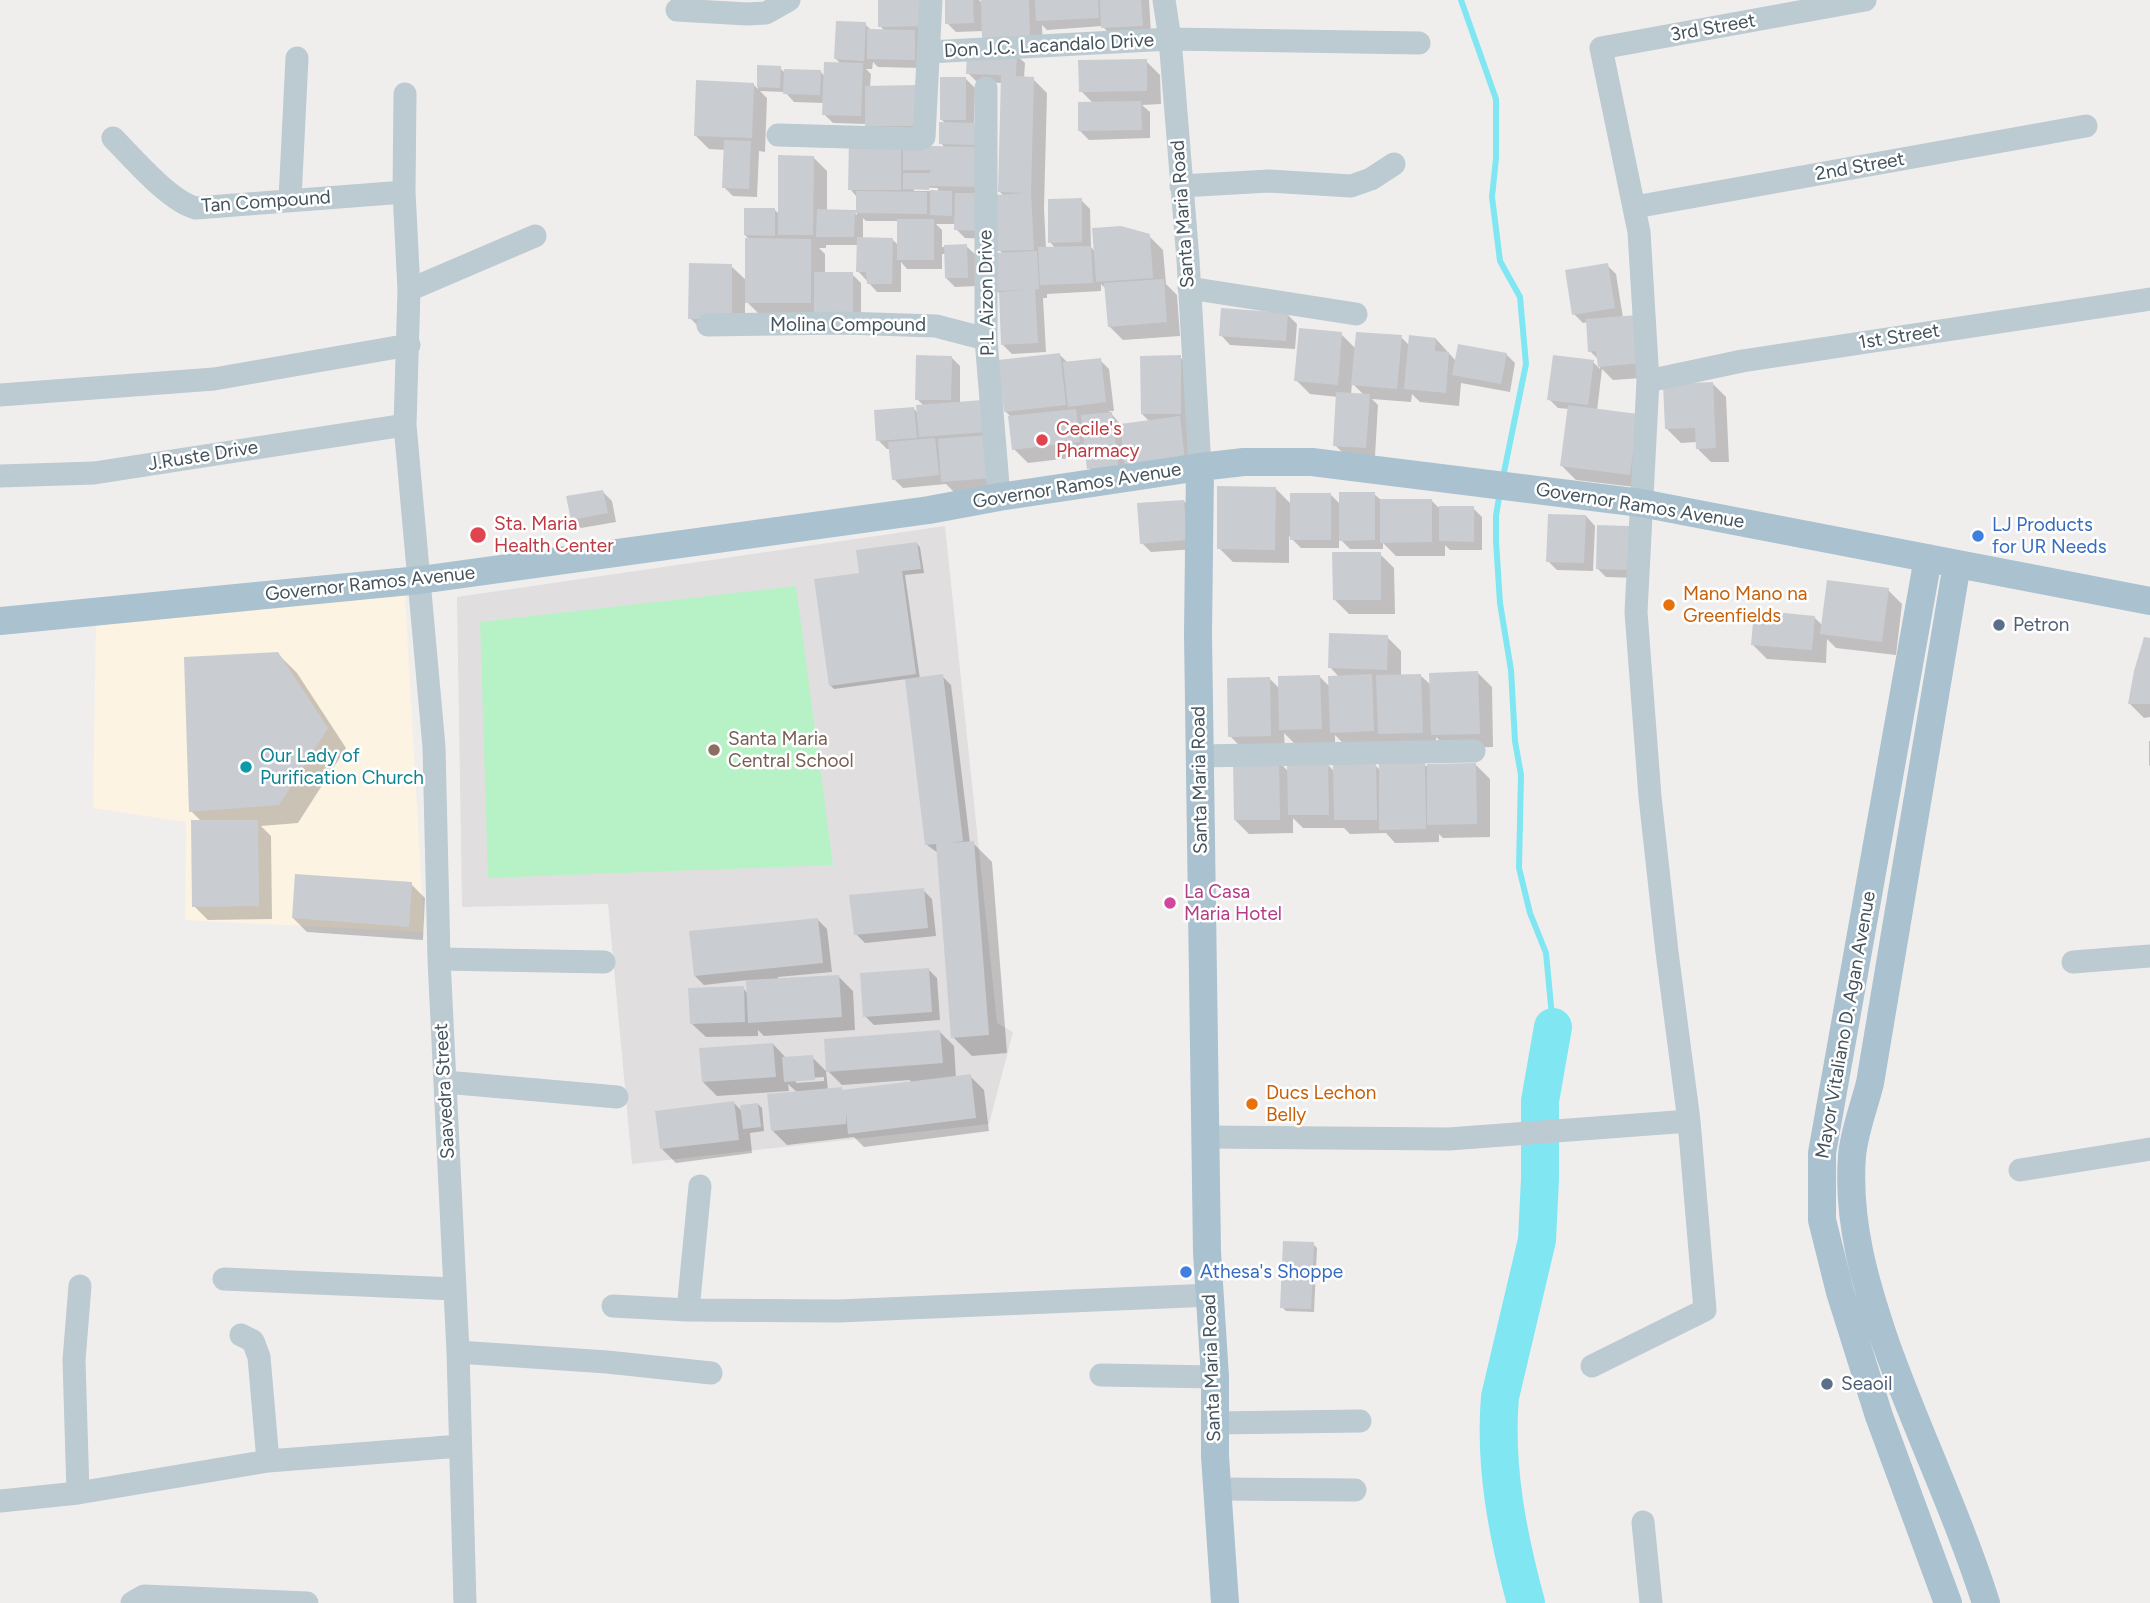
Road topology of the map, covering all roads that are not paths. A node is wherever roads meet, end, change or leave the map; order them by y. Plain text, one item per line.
1 (789, 0) edge
2 (931, 0) edge
3 (1164, 0) edge
4 (1865, 0) edge
5 (1798, 6) edge
6 (677, 10) dead end
7 (1170, 39) junction
8 (1419, 43) dead end
9 (929, 52) junction
10 (297, 58) dead end
11 (986, 88) dead end
12 (405, 94) dead end
13 (2085, 126) dead end
14 (778, 135) dead end
15 (113, 138) dead end
16 (1394, 164) dead end
17 (1181, 186) junction
18 (404, 192) junction
19 (290, 200) junction
20 (1635, 207) junction
21 (535, 236) dead end
22 (1189, 288) junction
23 (409, 290) junction
24 (2150, 299) edge
25 (1356, 314) dead end
26 (708, 325) dead end
27 (986, 339) junction
28 (409, 345) junction
29 (1648, 381) junction
30 (0, 395) edge
31 (405, 425) junction
32 (1200, 467) junction
33 (0, 476) edge
34 (999, 497) junction
35 (1641, 503) junction
36 (1928, 558) junction
37 (1957, 564) junction
38 (420, 580) junction
39 (2150, 601) edge
40 (0, 621) edge
41 (1474, 751) dead end
42 (1200, 756) junction
43 (2150, 956) edge
44 (439, 959) junction
45 (604, 962) dead end
46 (2073, 962) dead end
47 (445, 1082) junction
48 (617, 1097) dead end
49 (1689, 1121) junction
50 (1205, 1137) junction
51 (2150, 1149) edge
52 (1822, 1153) junction
53 (1852, 1154) junction
54 (2020, 1170) dead end
55 (700, 1186) dead end
56 (224, 1279) dead end
57 (80, 1286) dead end
58 (454, 1289) junction
59 (1211, 1295) junction
60 (613, 1306) dead end
61 (688, 1310) junction
62 (241, 1335) dead end
63 (458, 1352) junction
64 (1592, 1366) dead end
65 (711, 1373) dead end
66 (1101, 1375) dead end
67 (1215, 1377) junction
68 (1360, 1421) dead end
69 (1214, 1423) junction
70 (460, 1446) junction
71 (268, 1461) junction
72 (1217, 1489) junction
73 (1354, 1490) dead end
74 (78, 1493) junction
75 (1944, 1493) junction
76 (0, 1502) edge
77 (1913, 1507) junction
78 (1643, 1522) dead end
79 (256, 1601) edge
80 (132, 1603) edge
81 (307, 1603) edge
82 (465, 1603) edge
83 (1225, 1603) edge
84 (1651, 1603) edge
85 (1948, 1603) edge
86 (1986, 1603) edge

1 - 6 street
2 - 9 street
3 - 7 street, Santa Maria Road
4 - 5 street, 3rd Street
5 - 20 street, 3rd Street
7 - 8 street, Don J.C. Lacandalo Drive
7 - 9 street, Don J.C. Lacandalo Drive
7 - 17 street, Santa Maria Road
9 - 14 street
10 - 19 street
11 - 27 street, P.L Aizon Drive
12 - 18 street, Saavedra Street
13 - 20 street, 2nd Street
15 - 19 street, Tan Compound
16 - 17 street
17 - 22 street, Santa Maria Road
18 - 19 street, Tan Compound
18 - 23 street, Saavedra Street
20 - 29 street
21 - 23 street
22 - 25 street
22 - 32 street, Santa Maria Road
23 - 28 street, Saavedra Street
24 - 29 street, 1st Street
26 - 27 street, Molina Compound
27 - 34 street, P.L Aizon Drive
28 - 30 street
28 - 31 street, Saavedra Street
29 - 35 street
31 - 33 street, J.Ruste Drive
31 - 38 street, Saavedra Street
32 - 34 main road, Governor Ramos Avenue
32 - 35 main road, Governor Ramos Avenue
32 - 42 main road, Santa Maria Road
34 - 38 main road, Governor Ramos Avenue
35 - 36 main road, Governor Ramos Avenue
35 - 49 street
36 - 37 main road, Governor Ramos Avenue
36 - 52 main road, Mayor Vitaliano D. Agan Avenue
37 - 39 main road, Governor Ramos Avenue
37 - 53 main road, Mayor Vitaliano D. Agan Avenue
38 - 40 main road, Governor Ramos Avenue
38 - 44 street, Saavedra Street
41 - 42 street
42 - 50 main road, Santa Maria Road
43 - 46 street
44 - 45 street
44 - 47 street, Saavedra Street
47 - 48 street
47 - 58 street, Saavedra Street
49 - 50 street
49 - 64 street
50 - 59 main road, Santa Maria Road
51 - 54 street
52 - 53 main road
52 - 77 main road, Mayor Vitaliano D. Agan Avenue
53 - 75 main road, Mayor Vitaliano D. Agan Avenue
55 - 61 street
56 - 58 street
57 - 74 street
58 - 63 street, Saavedra Street
59 - 61 street
59 - 67 main road, Santa Maria Road
60 - 61 street
62 - 71 street
63 - 65 street
63 - 70 street, Saavedra Street
66 - 67 street
67 - 69 main road, Santa Maria Road
68 - 69 street
69 - 72 main road, Santa Maria Road
70 - 71 street
70 - 82 street, Saavedra Street
71 - 74 street
72 - 73 street
72 - 83 main road, Santa Maria Road
74 - 76 street
75 - 77 main road
75 - 86 main road, Mayor Vitaliano D. Agan Avenue
77 - 85 main road, Mayor Vitaliano D. Agan Avenue
78 - 84 street
79 - 80 street
79 - 81 street

